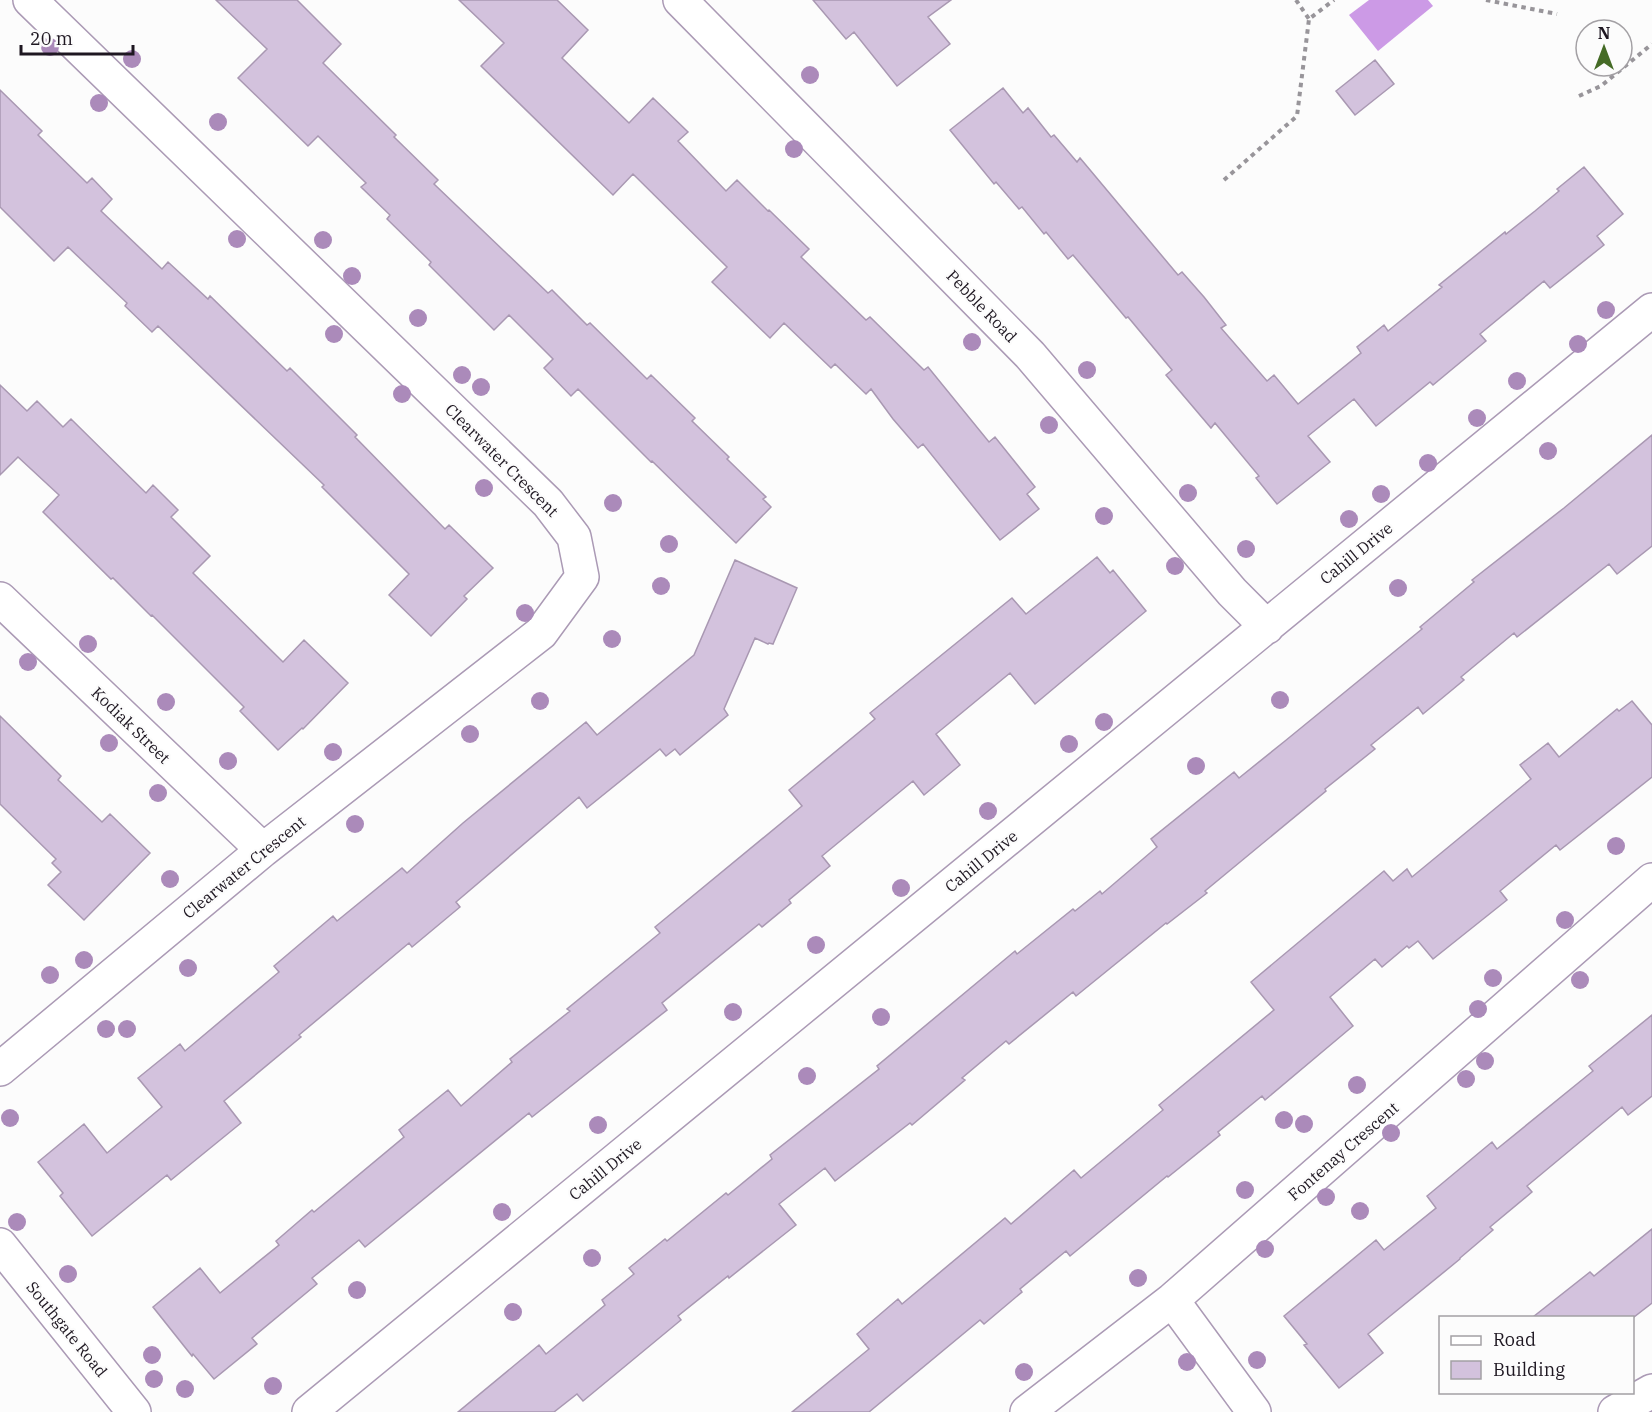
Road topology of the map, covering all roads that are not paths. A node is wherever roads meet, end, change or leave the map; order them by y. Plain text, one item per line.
1 (30, 0) edge
2 (680, 0) edge
3 (1652, 310) edge
4 (0, 599) edge
5 (1267, 627) junction
6 (263, 850) junction
7 (1652, 880) edge
8 (0, 1069) edge
9 (0, 1245) edge
10 (1172, 1300) junction
11 (1652, 1391) edge
12 (134, 1412) edge
13 (309, 1412) edge
14 (1027, 1412) edge
15 (1254, 1412) edge
16 (1615, 1412) edge

1 - 6 street, Clearwater Crescent
2 - 5 street, Pebble Road
3 - 5 street, Cahill Drive
4 - 6 street, Kodiak Street
5 - 13 street, Cahill Drive
6 - 8 street, Clearwater Crescent
7 - 10 street, Fontenay Crescent
9 - 12 street, Southgate Road
10 - 14 street, Fontenay Crescent
10 - 15 street
11 - 16 street

